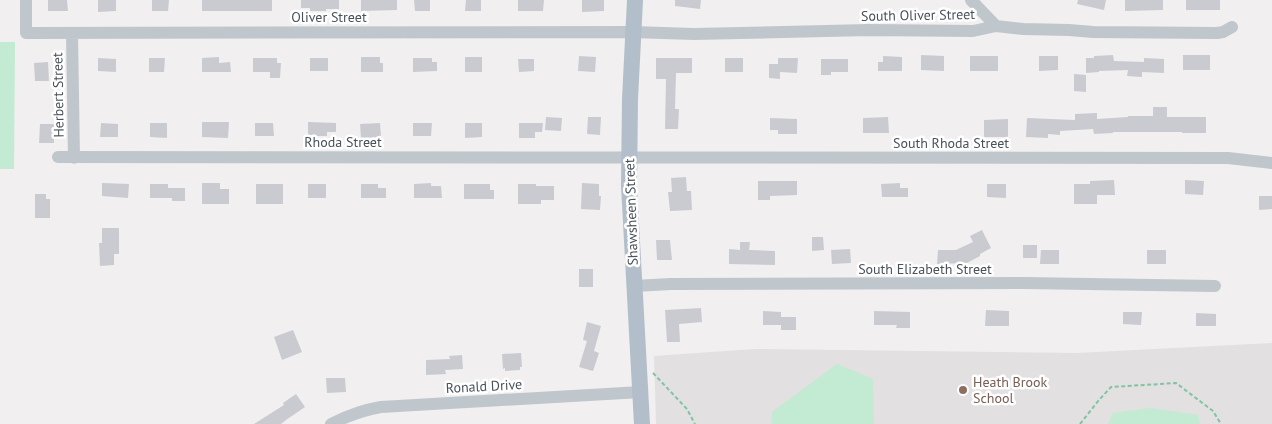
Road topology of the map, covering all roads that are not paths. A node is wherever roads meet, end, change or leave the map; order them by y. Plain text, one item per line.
1 (26, 0) edge
2 (635, 0) edge
3 (971, 0) edge
4 (996, 26) junction
5 (1232, 26) dead end
6 (632, 32) junction
7 (72, 33) junction
8 (58, 157) dead end
9 (629, 157) junction
10 (74, 158) junction
11 (1272, 163) edge
12 (634, 286) junction
13 (1215, 286) dead end
14 (641, 392) junction
15 (331, 424) edge
16 (642, 424) edge

1 - 7 street, Oliver Street
2 - 6 main road, Shawsheen Street
3 - 4 street
4 - 5 street, South Oliver Street
4 - 6 street, South Oliver Street
6 - 7 street, Oliver Street
6 - 9 main road, Shawsheen Street
7 - 10 street, Herbert Street
8 - 10 street, Rhoda Street
9 - 10 street, Rhoda Street
9 - 11 street, South Rhoda Street
9 - 12 main road, Shawsheen Street
12 - 13 street, South Elizabeth Street
12 - 14 main road, Shawsheen Street
14 - 15 street, Ronald Drive
14 - 16 main road, Shawsheen Street

